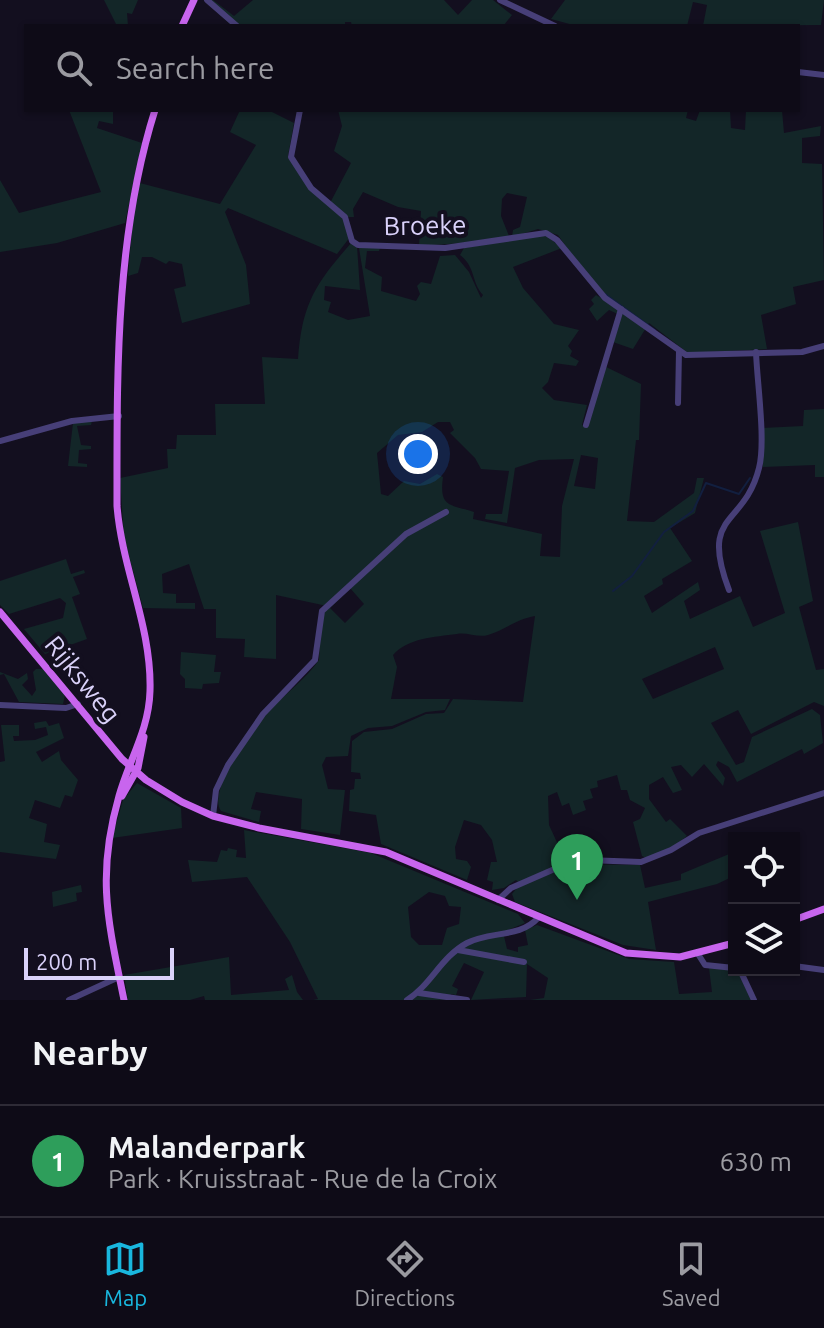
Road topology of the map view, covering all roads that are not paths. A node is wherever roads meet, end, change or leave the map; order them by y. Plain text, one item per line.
1 (194, 0) edge
2 (207, 0) edge
3 (500, 0) edge
4 (183, 24) edge
5 (235, 24) edge
6 (551, 24) edge
7 (800, 72) edge
8 (824, 75) edge
9 (154, 112) edge
10 (300, 112) edge
11 (621, 309) junction
12 (824, 346) edge
13 (679, 351) junction
14 (756, 352) junction
15 (678, 403) dead end
16 (119, 416) junction
17 (586, 425) dead end
18 (0, 441) edge
19 (446, 512) dead end
20 (729, 590) dead end
21 (0, 612) edge
22 (78, 704) junction
23 (0, 705) edge
24 (133, 768) junction
25 (824, 793) edge
26 (213, 816) junction
27 (498, 900) junction
28 (824, 909) edge
29 (538, 918) junction
30 (800, 918) edge
31 (728, 945) edge
32 (458, 950) junction
33 (698, 954) junction
34 (524, 962) dead end
35 (800, 967) edge
36 (728, 968) edge
37 (824, 970) edge
38 (741, 976) edge
39 (119, 977) junction
40 (419, 993) junction
41 (69, 1000) edge
42 (124, 1000) edge
43 (407, 1000) edge
44 (467, 1000) edge
45 (754, 1000) edge

1 - 4 main road
2 - 5 street
3 - 6 street
7 - 8 street
9 - 16 main road
10 - 11 street, Broeke
11 - 13 street, Broeke
11 - 17 street
12 - 14 street, Broeke
13 - 14 street, Broeke
13 - 15 street
14 - 20 street
16 - 18 street
16 - 24 main road
19 - 26 street
21 - 22 main road, Rijksweg
22 - 23 street
22 - 24 main road, Rijksweg
24 - 26 main road, Rijksweg
24 - 39 main road
25 - 27 street
26 - 27 main road, Rijksweg
27 - 29 main road, Rijksweg
28 - 30 main road
29 - 32 street
29 - 33 main road, Rijksweg
31 - 33 main road, Rijksweg
32 - 34 street
32 - 40 street
33 - 36 street
35 - 37 street
38 - 45 street
39 - 41 street
39 - 42 main road
40 - 43 street
40 - 44 street

